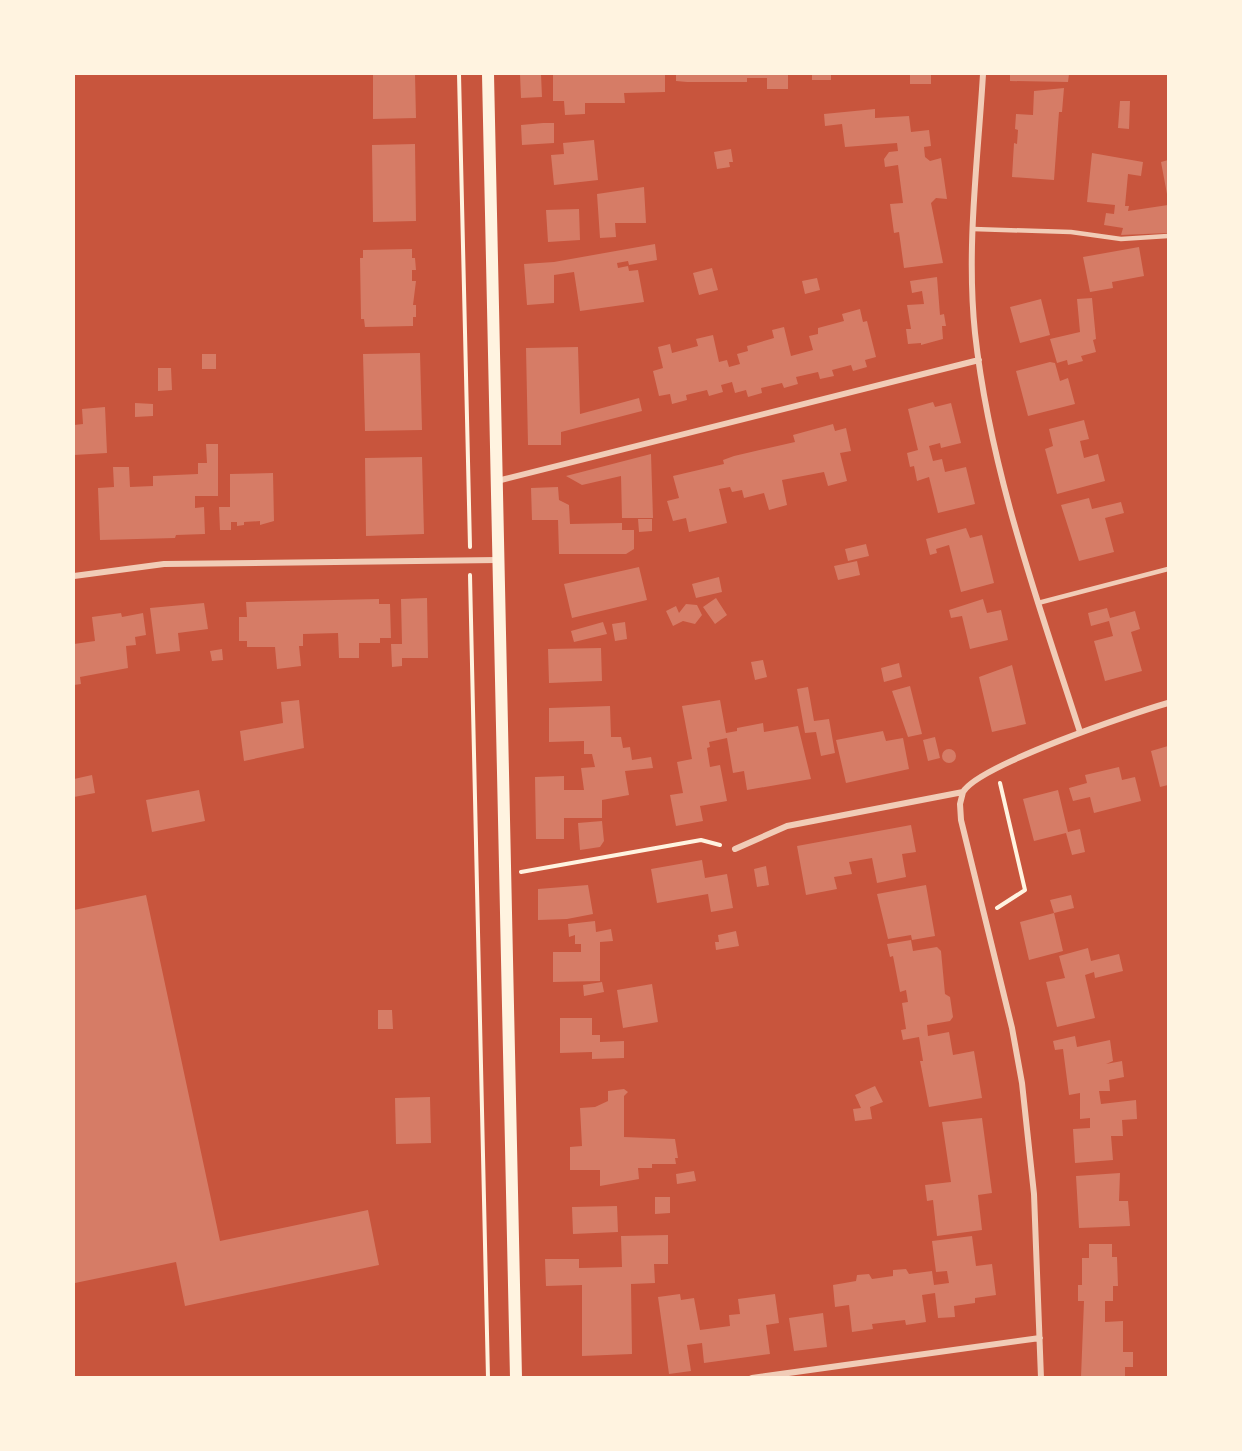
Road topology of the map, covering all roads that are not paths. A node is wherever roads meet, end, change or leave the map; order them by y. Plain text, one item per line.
1 (489, 74) edge
2 (983, 74) edge
3 (974, 229) junction
4 (1168, 236) edge
5 (979, 360) junction
6 (497, 481) junction
7 (499, 560) junction
8 (1168, 569) edge
9 (74, 576) edge
10 (1038, 603) junction
11 (1168, 703) edge
12 (1080, 732) junction
13 (963, 792) junction
14 (735, 849) road end
15 (1040, 1338) junction
16 (516, 1377) edge
17 (752, 1377) edge
18 (1041, 1377) edge

1 - 6 main road
2 - 3 street
3 - 4 lane
3 - 5 street
5 - 6 street
5 - 10 street
6 - 7 main road
7 - 9 street
7 - 16 main road
8 - 10 lane
10 - 12 street
11 - 12 street
12 - 13 street
13 - 14 street
13 - 15 street
15 - 17 street
15 - 18 street

